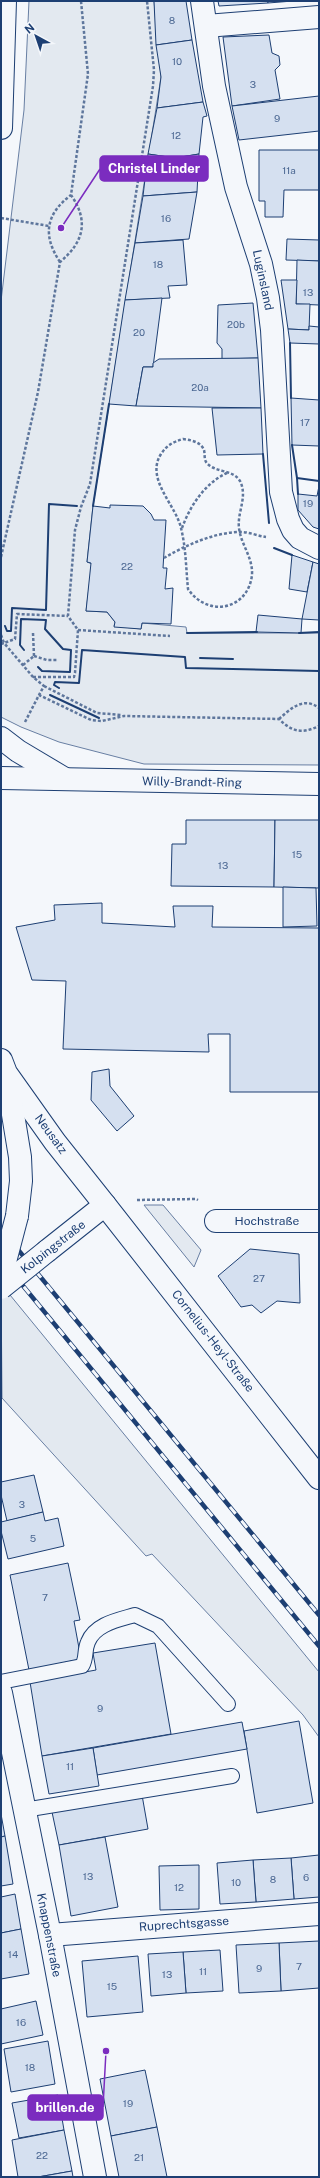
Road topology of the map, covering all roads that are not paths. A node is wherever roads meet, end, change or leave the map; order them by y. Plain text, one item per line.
1 (5, 1) edge
2 (202, 1) edge
3 (319, 17) edge
4 (206, 26) junction
5 (1, 128) edge
6 (319, 548) edge
7 (1, 738) edge
8 (1, 778) edge
9 (66, 780) junction
10 (319, 784) edge
11 (4, 1067) edge
12 (105, 1205) junction
13 (216, 1221) road end
14 (319, 1221) edge
15 (1, 1277) edge
16 (1, 1288) edge
17 (319, 1478) edge
18 (1, 1682) edge
19 (1, 1693) edge
20 (228, 1704) dead end
21 (232, 1776) dead end
22 (24, 1810) junction
23 (319, 1914) edge
24 (50, 1935) junction
25 (95, 2177) edge

1 - 5 street
2 - 4 street, Luginsland
3 - 4 street
4 - 6 street, Luginsland
7 - 9 street
8 - 9 street, Willy-Brandt-Ring
9 - 10 street, Willy-Brandt-Ring
11 - 12 street, Neusatz
11 - 15 street, bridge
12 - 16 street, Kolpingstraße, bridge
12 - 17 street, Cornelius-Heyl-Straße
13 - 14 street, Hochstraße
18 - 20 lane
19 - 22 street, Knappenstraße
21 - 22 lane
22 - 24 street, Knappenstraße
23 - 24 street, Ruprechtsgasse
24 - 25 street, Knappenstraße

